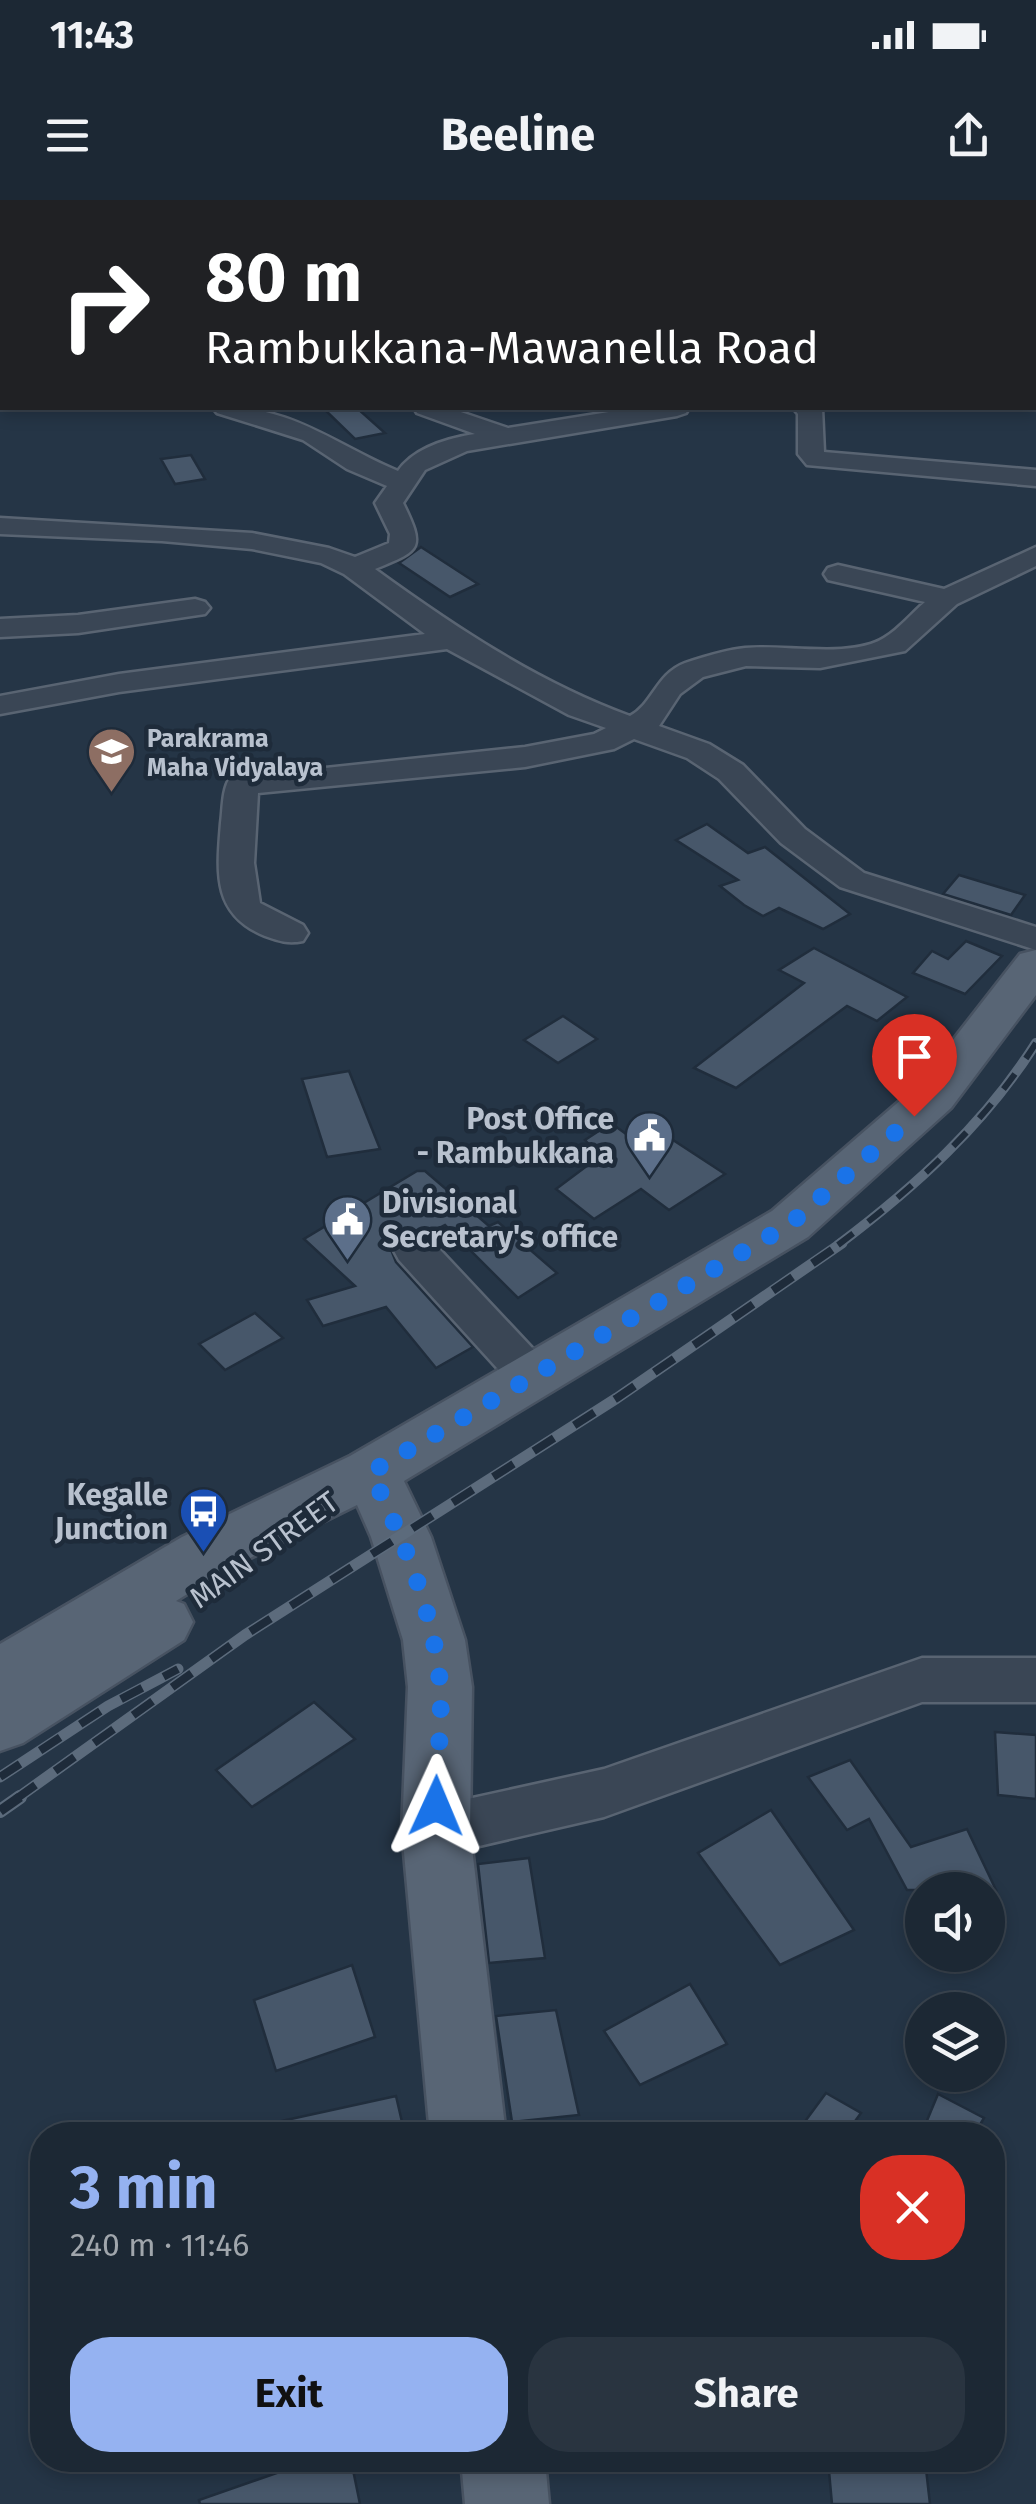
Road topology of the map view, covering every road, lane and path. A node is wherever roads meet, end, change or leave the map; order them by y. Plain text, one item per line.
1 (232, 410) edge
2 (431, 410) edge
3 (667, 410) edge
4 (811, 410) edge
5 (502, 436) junction
6 (1036, 478) edge
7 (401, 482) junction
8 (0, 526) edge
9 (1036, 555) edge
10 (354, 568) junction
11 (838, 574) dead end
12 (947, 598) junction
13 (194, 608) dead end
14 (0, 628) edge
15 (452, 639) junction
16 (0, 705) edge
17 (635, 728) junction
18 (290, 933) dead end
19 (1036, 939) edge
20 (1036, 964) edge
21 (414, 1249) dead end
22 (533, 1378) junction
23 (371, 1472) junction
24 (1036, 1680) edge
25 (4, 1700) edge
26 (436, 1831) junction
27 (467, 2122) edge
28 (503, 2472) edge
29 (507, 2504) edge

1 - 7 street
2 - 5 street
3 - 5 street
4 - 6 street
5 - 7 street
7 - 10 street
8 - 10 street
9 - 12 street
10 - 15 street
11 - 12 street
12 - 17 street
13 - 14 street
15 - 16 street
15 - 17 street
17 - 18 street
17 - 19 street
20 - 22 main road, MAIN STREET
21 - 22 street
22 - 23 main road, MAIN STREET
23 - 25 main road, MAIN STREET
23 - 26 main road
24 - 26 street
26 - 27 main road
28 - 29 main road

